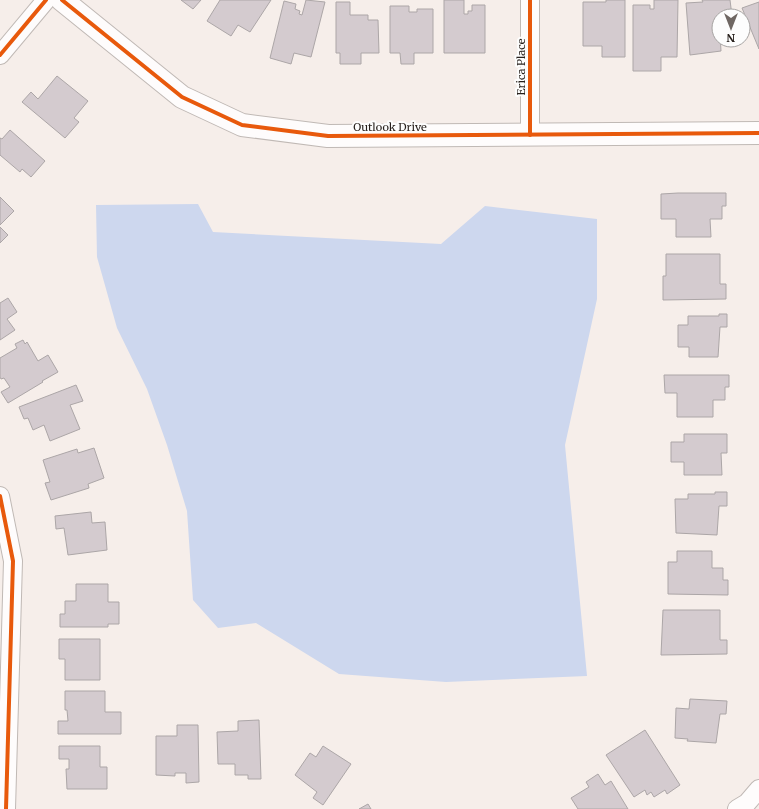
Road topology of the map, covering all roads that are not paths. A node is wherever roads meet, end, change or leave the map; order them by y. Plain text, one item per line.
1 (46, 0) edge
2 (62, 0) edge
3 (530, 0) edge
4 (0, 55) edge
5 (759, 133) edge
6 (530, 135) junction
7 (0, 496) edge
8 (759, 789) edge
9 (6, 809) edge
10 (737, 809) edge

1 - 4 street
2 - 6 street, Outlook Drive
3 - 6 street, Erica Place
5 - 6 street, Outlook Drive
7 - 9 street
8 - 10 street

